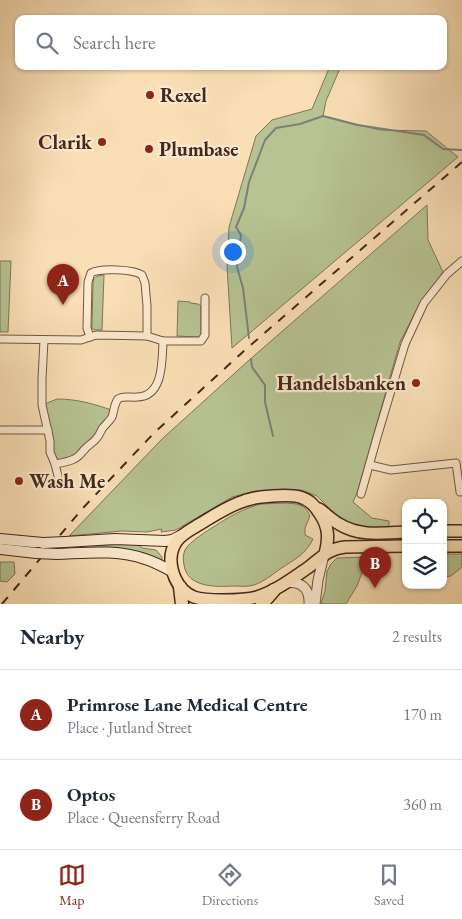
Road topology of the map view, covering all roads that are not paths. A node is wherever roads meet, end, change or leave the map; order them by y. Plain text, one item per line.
1 (462, 261) edge
2 (205, 298) dead end
3 (147, 336) junction
4 (90, 337) junction
5 (0, 339) edge
6 (44, 340) junction
7 (163, 341) junction
8 (0, 430) edge
9 (48, 430) junction
10 (55, 464) junction
11 (370, 465) junction
12 (58, 476) dead end
13 (460, 492) dead end
14 (361, 494) dead end
15 (314, 505) junction
16 (462, 530) edge
17 (447, 531) edge
18 (402, 532) edge
19 (185, 533) junction
20 (0, 539) edge
21 (402, 546) edge
22 (447, 546) edge
23 (462, 546) edge
24 (0, 549) edge
25 (324, 554) junction
26 (173, 572) junction
27 (279, 586) junction
28 (180, 587) junction
29 (182, 604) edge
30 (262, 604) edge
31 (309, 604) edge
32 (315, 604) edge

1 - 11 street
2 - 7 street
3 - 4 street
3 - 4 street
3 - 7 street
4 - 6 street
5 - 6 street
6 - 9 street
7 - 10 street
8 - 9 street
9 - 10 street
10 - 12 street
11 - 13 street
11 - 14 street
15 - 18 main road
15 - 19 main road
15 - 25 main road
16 - 17 main road
19 - 20 main road, bridge
19 - 26 main road
21 - 25 main road
22 - 23 main road
24 - 26 main road, bridge
25 - 27 main road
25 - 32 street
26 - 28 main road
27 - 28 main road
27 - 30 highway
27 - 31 street
28 - 29 highway

